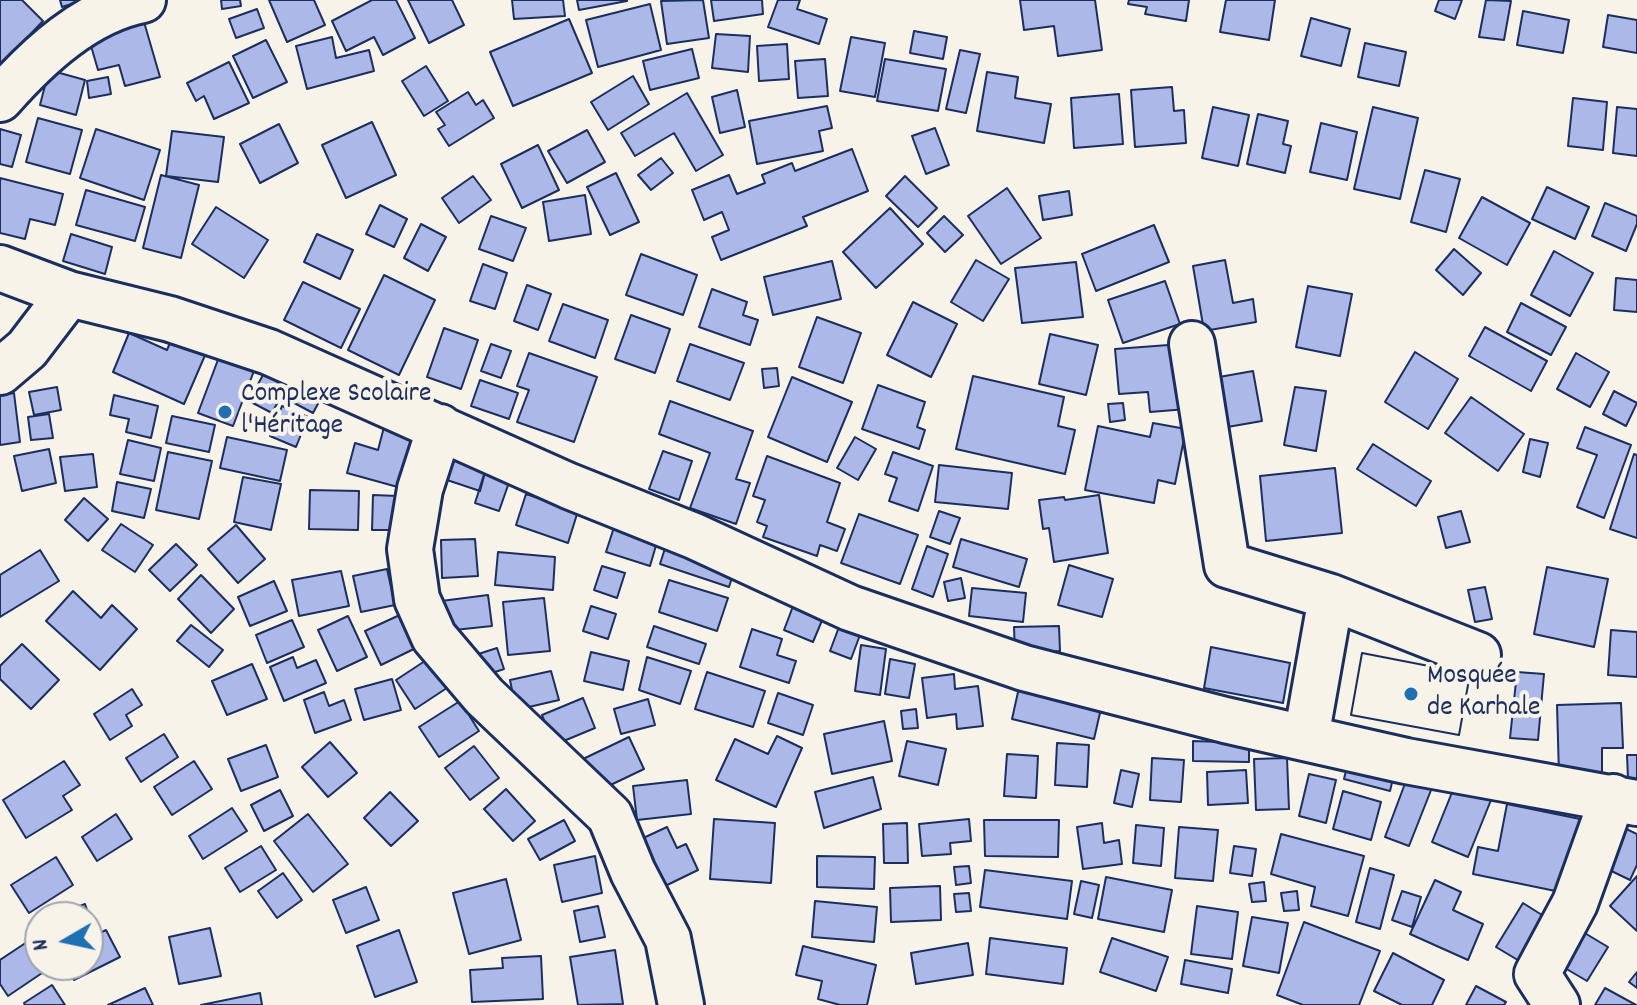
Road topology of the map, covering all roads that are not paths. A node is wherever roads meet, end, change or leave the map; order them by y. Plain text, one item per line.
1 (143, 0) edge
2 (0, 99) edge
3 (0, 268) edge
4 (69, 294) junction
5 (1192, 344) dead end
6 (0, 372) edge
7 (440, 427) junction
8 (1331, 597) junction
9 (1478, 655) dead end
10 (1306, 738) junction
11 (1625, 800) edge
12 (681, 1005) edge
13 (1557, 1005) edge

1 - 2 street
3 - 4 street
4 - 6 street
4 - 7 street
5 - 8 street
7 - 10 street
7 - 12 street
8 - 9 street
8 - 10 street
10 - 11 street
11 - 13 street

